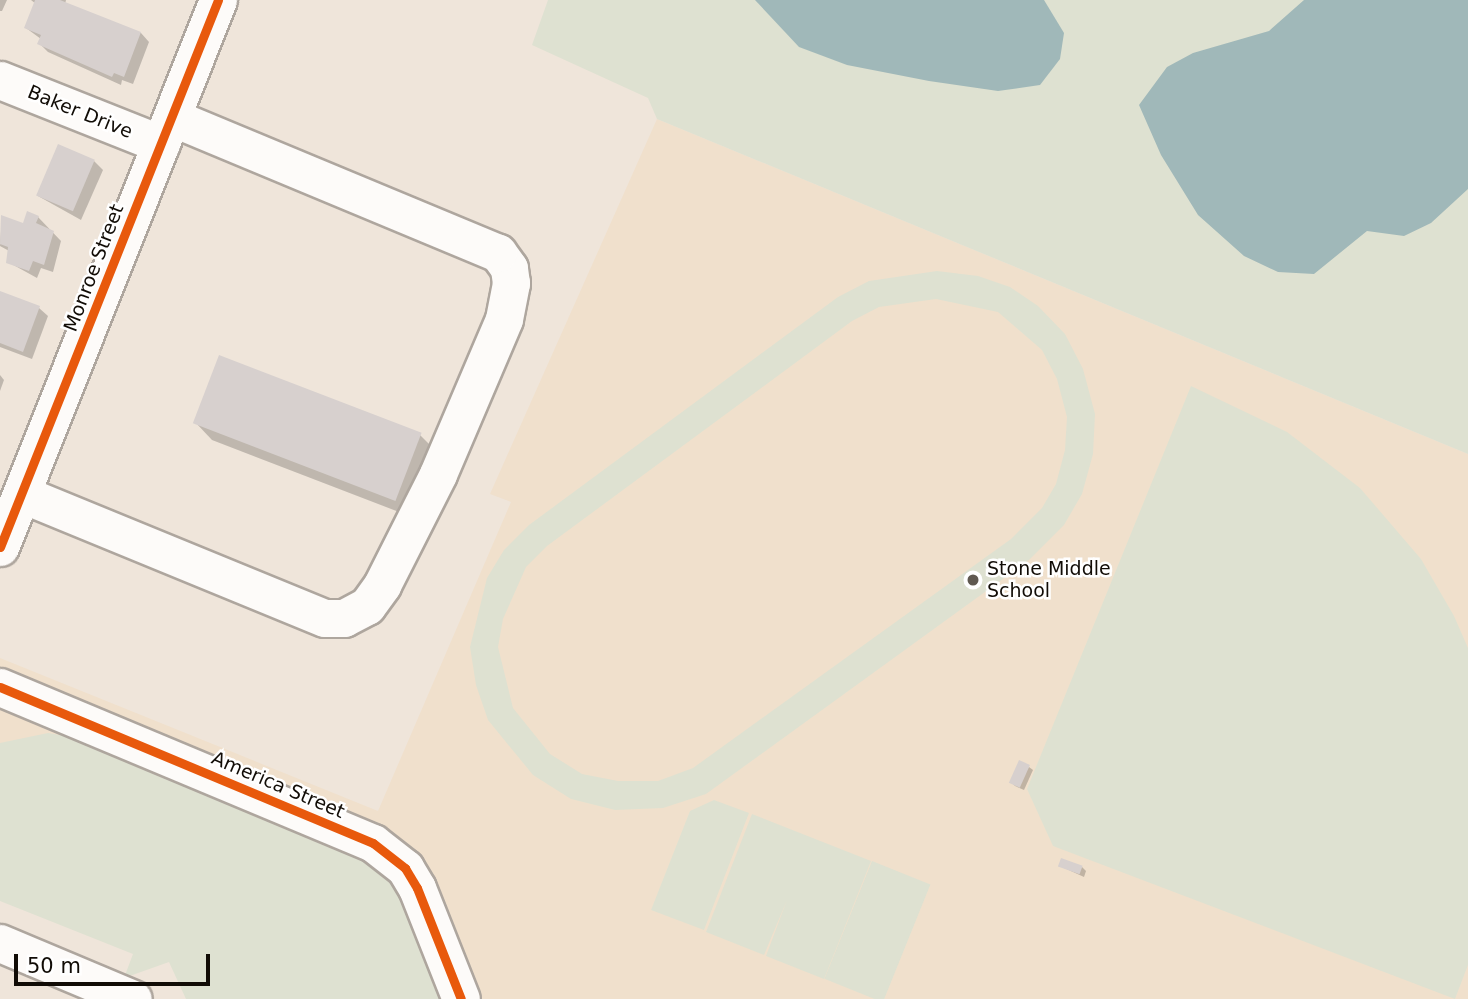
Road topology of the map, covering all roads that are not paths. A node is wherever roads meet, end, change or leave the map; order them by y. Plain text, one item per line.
1 (218, 0) edge
2 (0, 80) edge
3 (166, 131) junction
4 (16, 485) edge
5 (0, 548) edge
6 (0, 687) edge
7 (0, 943) edge
8 (133, 999) edge
9 (461, 999) edge

1 - 3 street, Monroe Street
2 - 3 street, Baker Drive
3 - 4 street, Monroe Street
3 - 4 street, Baker Drive
4 - 5 street, Monroe Street
6 - 9 street, America Street
7 - 8 street

